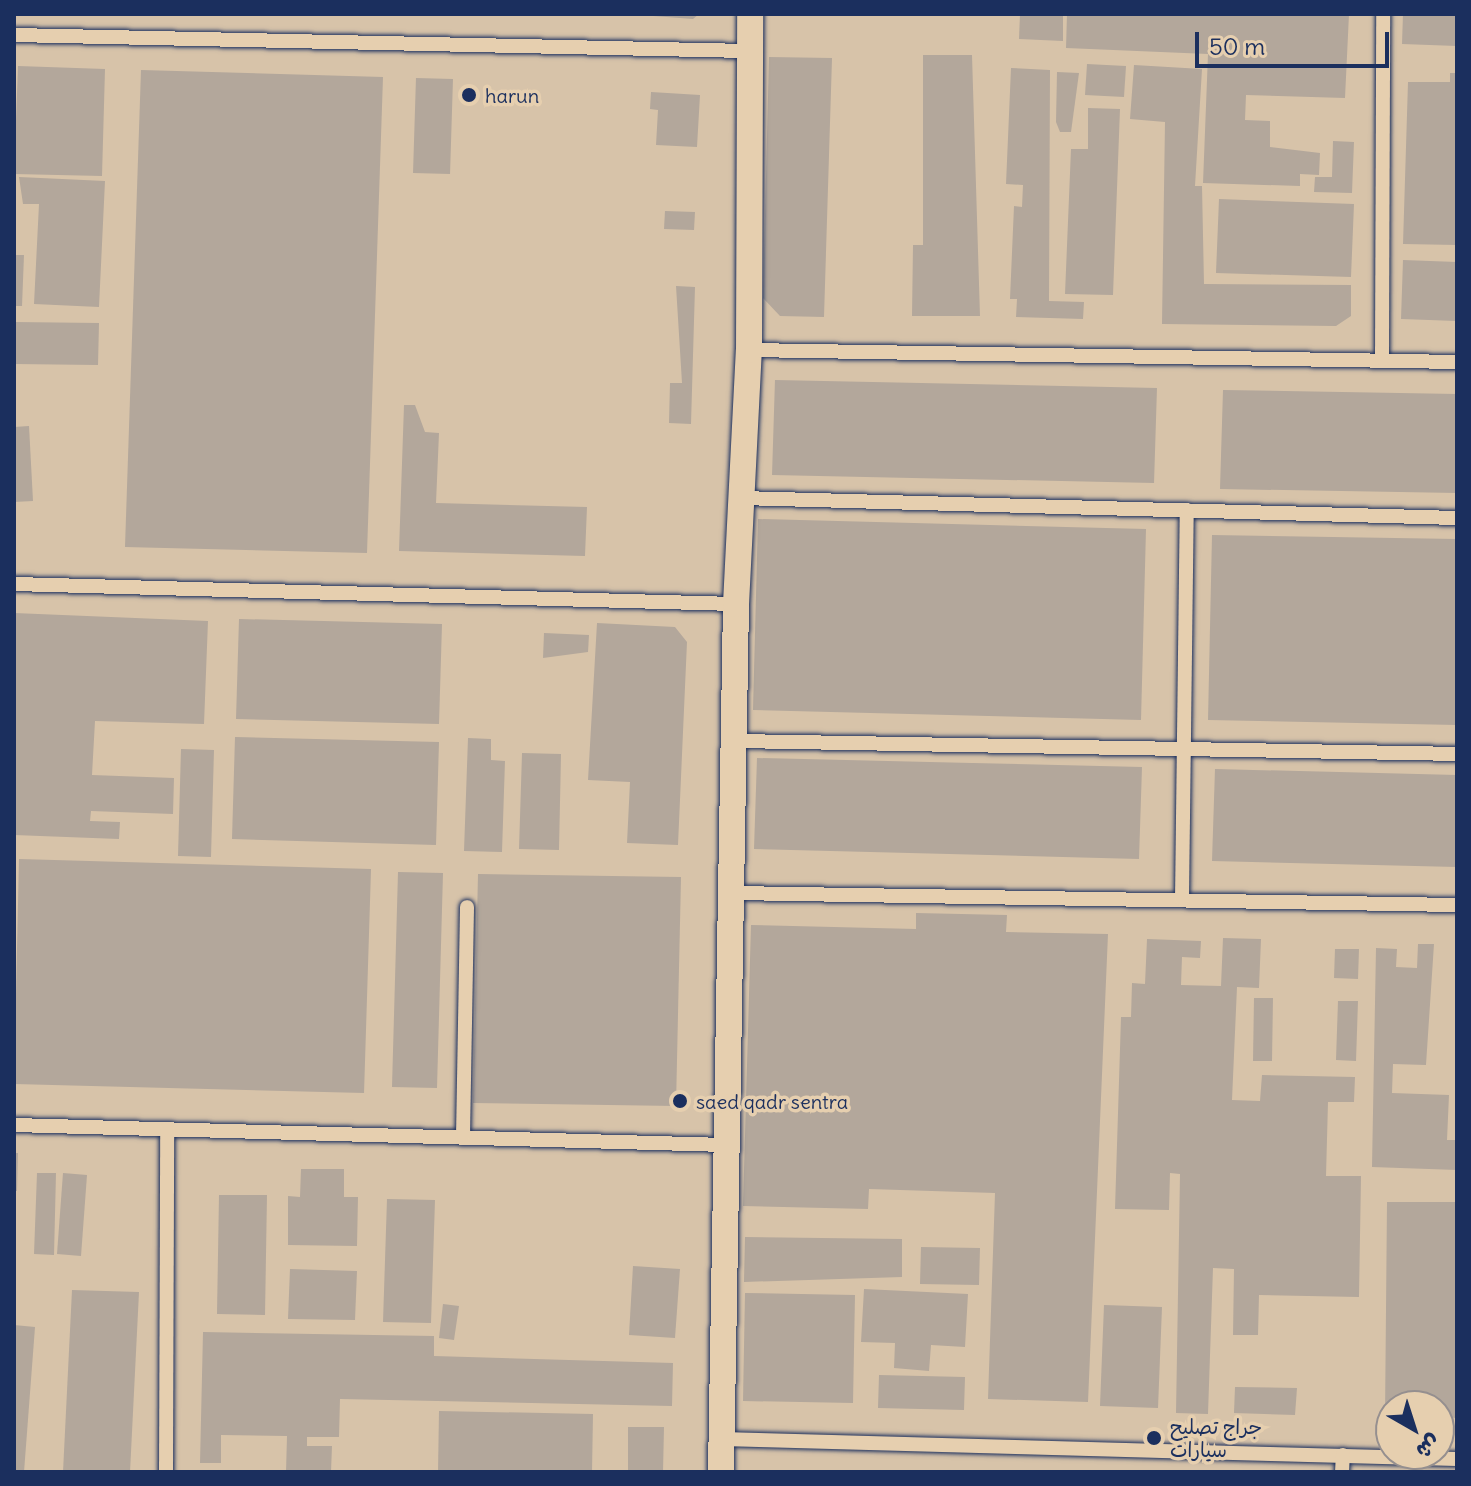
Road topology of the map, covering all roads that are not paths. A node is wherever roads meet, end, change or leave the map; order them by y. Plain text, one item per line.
1 (750, 14) edge
2 (1383, 14) edge
3 (14, 35) edge
4 (750, 51) junction
5 (749, 350) junction
6 (1382, 359) junction
7 (1457, 362) edge
8 (741, 498) junction
9 (1187, 510) junction
10 (1457, 518) edge
11 (14, 584) edge
12 (736, 604) junction
13 (737, 741) junction
14 (1184, 749) junction
15 (1457, 754) edge
16 (733, 893) junction
17 (1182, 899) junction
18 (1457, 905) edge
19 (467, 907) dead end
20 (14, 1125) edge
21 (167, 1129) junction
22 (463, 1137) junction
23 (725, 1145) junction
24 (722, 1439) junction
25 (1343, 1455) junction
26 (1457, 1459) edge
27 (166, 1472) edge
28 (721, 1472) edge
29 (1342, 1472) edge

1 - 4 street
2 - 6 lane
3 - 4 lane
4 - 5 street
5 - 6 lane
5 - 8 street
6 - 7 lane
8 - 9 lane
8 - 12 street
9 - 10 lane
9 - 14 lane
11 - 12 lane
12 - 13 street
13 - 14 lane
13 - 16 street
14 - 15 lane
14 - 17 lane
16 - 17 lane
16 - 23 street
17 - 18 lane
19 - 22 lane
20 - 21 lane
21 - 22 lane
21 - 27 lane
22 - 23 lane
23 - 24 street
24 - 25 lane
24 - 28 street
25 - 26 lane
25 - 29 lane

